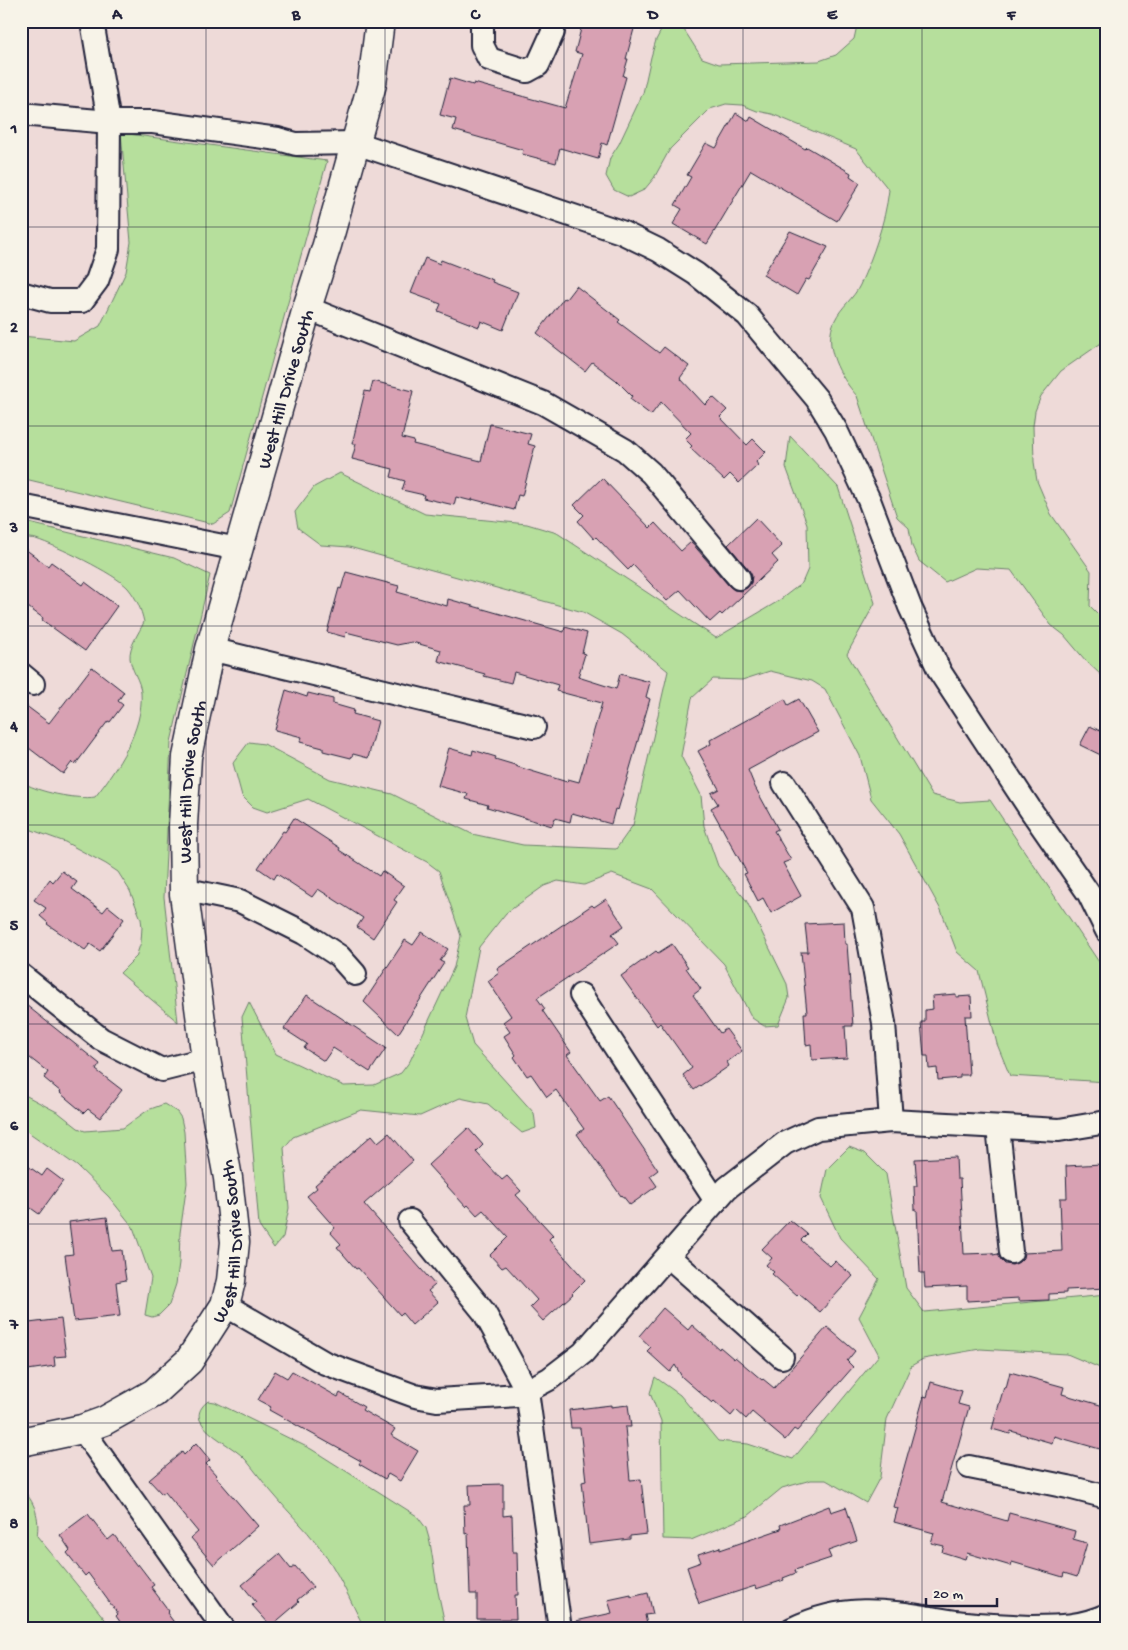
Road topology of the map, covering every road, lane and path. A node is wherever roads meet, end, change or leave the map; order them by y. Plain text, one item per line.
1 (92, 21) edge
2 (380, 21) edge
3 (482, 21) edge
4 (553, 21) edge
5 (21, 114) edge
6 (109, 122) junction
7 (356, 143) junction
8 (21, 293) edge
9 (307, 308) junction
10 (21, 506) edge
11 (238, 549) junction
12 (739, 578) dead end
13 (210, 648) junction
14 (534, 727) dead end
15 (784, 783) dead end
16 (184, 894) junction
17 (1107, 931) edge
18 (354, 974) dead end
19 (21, 975) edge
20 (582, 996) dead end
21 (206, 1059) junction
22 (891, 1121) junction
23 (1107, 1122) edge
24 (998, 1127) junction
25 (716, 1201) junction
26 (410, 1221) dead end
27 (1011, 1252) dead end
28 (668, 1256) junction
29 (225, 1305) junction
30 (782, 1357) dead end
31 (527, 1391) junction
32 (82, 1429) junction
33 (21, 1442) edge
34 (969, 1467) dead end
35 (1107, 1497) edge
36 (1107, 1615) edge
37 (957, 1625) edge
38 (224, 1629) edge
39 (560, 1629) edge
40 (792, 1629) edge

1 - 6 street
2 - 7 street, West Hill Drive South
3 - 4 street
5 - 6 street
6 - 7 street
6 - 8 street
7 - 9 street, West Hill Drive South
7 - 17 street
9 - 11 street, West Hill Drive South
9 - 12 street
10 - 11 street
11 - 13 street, West Hill Drive South
13 - 14 street
13 - 16 street, West Hill Drive South
15 - 22 street
16 - 18 street
16 - 21 street, West Hill Drive South
19 - 21 street
20 - 25 street
21 - 29 street, West Hill Drive South
22 - 24 street
22 - 25 street
23 - 24 street
24 - 27 street
25 - 28 street
26 - 31 street
28 - 30 street
28 - 31 street
29 - 31 street
29 - 32 street, West Hill Drive South
31 - 39 street
32 - 33 street, West Hill Drive South
32 - 38 street
34 - 35 street
36 - 37 street
37 - 40 street

